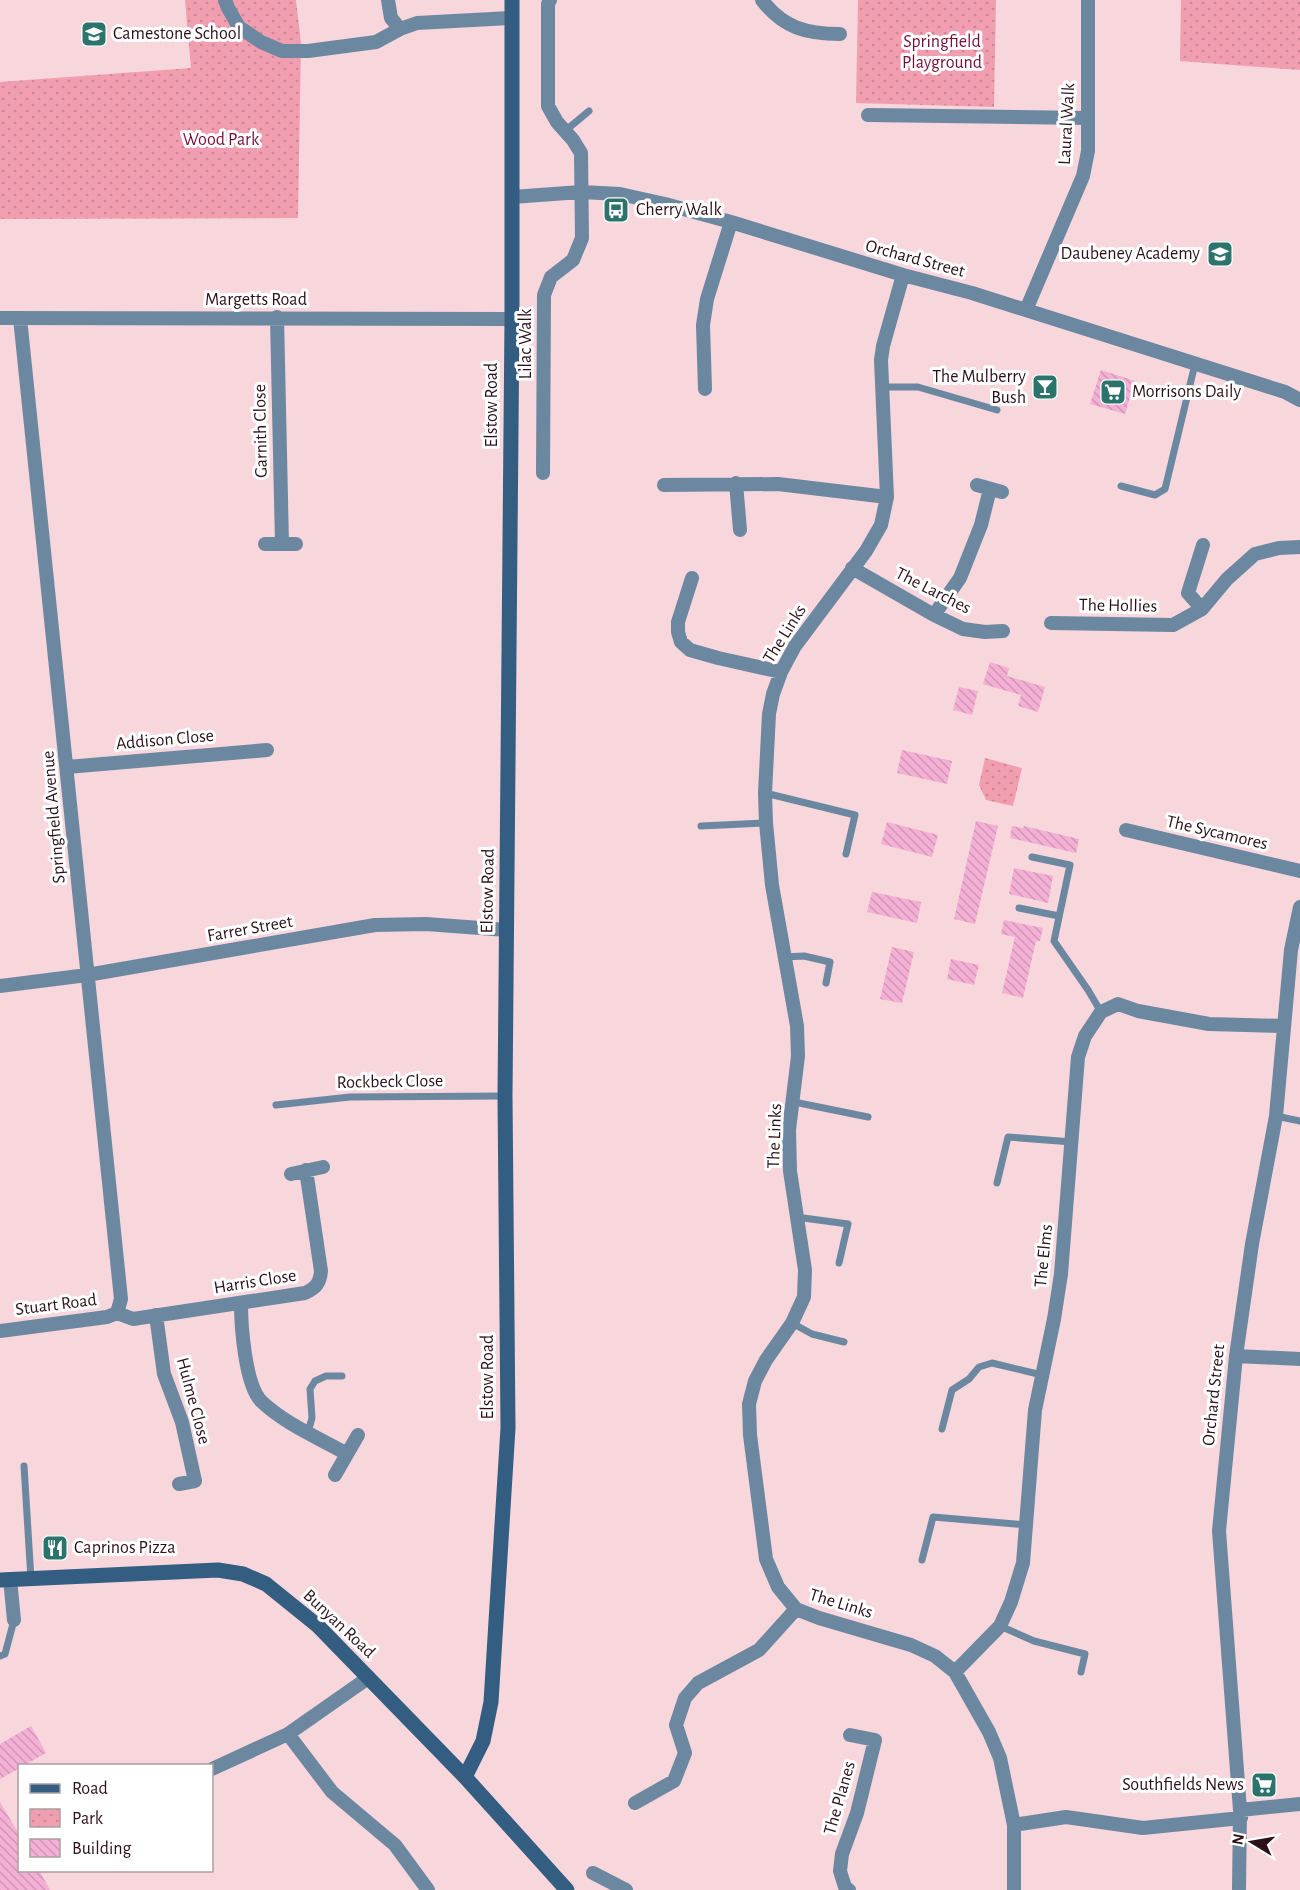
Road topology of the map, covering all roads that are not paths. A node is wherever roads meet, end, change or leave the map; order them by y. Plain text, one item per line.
1 (225, 0) edge
2 (388, 0) edge
3 (512, 0) edge
4 (550, 0) edge
5 (762, 0) edge
6 (1088, 0) edge
7 (512, 18) junction
8 (400, 28) junction
9 (840, 34) dead end
10 (589, 111) dead end
11 (868, 115) dead end
12 (1087, 118) junction
13 (565, 131) junction
14 (581, 192) junction
15 (512, 197) junction
16 (731, 222) junction
17 (903, 275) junction
18 (1026, 310) junction
19 (277, 317) junction
20 (0, 318) edge
21 (20, 318) junction
22 (512, 319) junction
23 (1195, 364) junction
24 (882, 387) junction
25 (705, 389) dead end
26 (1300, 400) edge
27 (997, 410) dead end
28 (544, 448) junction
29 (559, 449) dead end
30 (543, 473) dead end
31 (736, 483) junction
32 (664, 485) dead end
33 (1121, 486) dead end
34 (989, 488) dead end
35 (887, 497) junction
36 (740, 530) dead end
37 (265, 544) dead end
38 (1203, 544) dead end
39 (1300, 547) edge
40 (852, 568) junction
41 (692, 578) dead end
42 (1202, 609) junction
43 (934, 615) junction
44 (1051, 623) dead end
45 (1003, 631) dead end
46 (781, 672) junction
47 (267, 750) dead end
48 (67, 767) junction
49 (765, 793) junction
50 (766, 823) junction
51 (701, 826) dead end
52 (1126, 830) dead end
53 (846, 855) dead end
54 (1032, 857) dead end
55 (1300, 871) edge
56 (1300, 907) edge
57 (1019, 908) dead end
58 (1059, 916) junction
59 (507, 930) junction
60 (1295, 951) edge
61 (784, 957) junction
62 (87, 975) junction
63 (826, 983) dead end
64 (0, 986) edge
65 (1101, 1012) junction
66 (1284, 1026) junction
67 (505, 1096) junction
68 (794, 1102) junction
69 (276, 1105) dead end
70 (1276, 1116) junction
71 (868, 1117) dead end
72 (1300, 1121) edge
73 (1072, 1142) junction
74 (323, 1167) dead end
75 (306, 1170) junction
76 (291, 1174) dead end
77 (998, 1183) dead end
78 (796, 1217) junction
79 (839, 1263) dead end
80 (241, 1303) junction
81 (117, 1313) junction
82 (156, 1315) junction
83 (792, 1323) junction
84 (0, 1331) edge
85 (844, 1342) dead end
86 (1236, 1356) junction
87 (1300, 1359) edge
88 (1042, 1375) junction
89 (342, 1376) dead end
90 (942, 1429) dead end
91 (308, 1432) junction
92 (358, 1435) dead end
93 (347, 1454) junction
94 (24, 1466) dead end
95 (335, 1475) dead end
96 (179, 1484) dead end
97 (1027, 1525) junction
98 (922, 1560) dead end
99 (31, 1578) junction
100 (5, 1580) edge
101 (796, 1609) junction
102 (14, 1620) joint
103 (1000, 1626) junction
104 (0, 1656) edge
105 (955, 1672) junction
106 (1081, 1672) dead end
107 (368, 1678) junction
108 (288, 1734) junction
109 (850, 1735) dead end
110 (213, 1769) edge
111 (465, 1777) junction
112 (635, 1803) dead end
113 (1300, 1804) edge
114 (1240, 1814) junction
115 (1014, 1825) junction
116 (593, 1873) dead end
117 (426, 1889) edge
118 (567, 1890) edge
119 (626, 1890) edge
120 (849, 1890) edge
121 (1014, 1890) edge
122 (1239, 1890) edge

1 - 8 street
2 - 8 street
3 - 7 street, Elstow Road
4 - 13 street
5 - 9 street
6 - 12 street, Laural Walk
7 - 8 street
7 - 15 street, Elstow Road
10 - 13 lane
11 - 12 street
12 - 18 street, Laural Walk
13 - 14 street
14 - 15 street, Orchard Street
14 - 16 street, Orchard Street
14 - 28 street, Lilac Walk
15 - 22 street, Elstow Road
16 - 17 street, Orchard Street
16 - 25 street
17 - 18 street, Orchard Street
17 - 24 street, The Links
18 - 23 street, Orchard Street
19 - 21 street, Margetts Road
19 - 22 street, Margetts Road
19 - 37 street, Garnith Close
20 - 21 street, Margetts Road
21 - 48 street, Springfield Avenue
22 - 59 street, Elstow Road
23 - 26 street, Orchard Street
23 - 33 lane
24 - 27 lane
24 - 35 street, The Links
28 - 29 street
28 - 30 street, Lilac Walk
31 - 32 street
31 - 35 street
31 - 36 street
34 - 43 street
35 - 40 street, The Links
38 - 42 street
39 - 42 street, The Hollies
40 - 43 street, The Larches
40 - 46 street, The Links
41 - 46 street
42 - 44 street, The Hollies
43 - 45 street, The Larches
46 - 49 street, The Links
47 - 48 street, Addison Close
48 - 62 street, Springfield Avenue
49 - 50 street, The Links
49 - 53 lane
50 - 51 lane
50 - 61 street, The Links
52 - 55 street, The Sycamores
54 - 58 lane
56 - 60 street, Orchard Street
57 - 58 lane
58 - 65 lane
59 - 62 street, Farrer Street
59 - 67 street, Elstow Road
60 - 66 street, Orchard Street
61 - 63 lane
61 - 68 street, The Links
62 - 64 street, Farrer Street
62 - 81 street, Springfield Avenue
65 - 66 street
65 - 73 street, The Elms
66 - 70 street, Orchard Street
67 - 69 lane, Rockbeck Close
67 - 111 street, Elstow Road
68 - 71 lane
68 - 78 street, The Links
70 - 72 lane
70 - 86 street, Orchard Street
73 - 77 lane
73 - 88 street, The Elms
74 - 75 street
75 - 76 street
75 - 80 street, Harris Close
78 - 79 lane
78 - 83 street, The Links
80 - 82 street, Harris Close
80 - 91 street
81 - 82 street, Harris Close
81 - 84 street, Stuart Road
82 - 96 street, Hulme Close
83 - 85 lane
83 - 101 street, The Links
86 - 87 street
86 - 114 street, Orchard Street
88 - 90 lane
88 - 97 street, The Elms
89 - 91 lane
91 - 93 street
92 - 93 street
93 - 95 street
94 - 99 lane
97 - 98 lane
97 - 103 street, The Elms
99 - 100 street, Bunyan Road
99 - 107 street, Bunyan Road
100 - 102 street
101 - 105 street, The Links
101 - 112 street
102 - 104 lane
103 - 105 street, The Elms
103 - 106 lane
105 - 115 street, The Links
107 - 108 street
107 - 111 street, Bunyan Road
108 - 110 street
108 - 117 street
109 - 120 street, The Planes
111 - 118 street, Bunyan Road
113 - 114 street
114 - 115 street
114 - 122 street, Orchard Street
115 - 121 street, The Links
116 - 119 street

